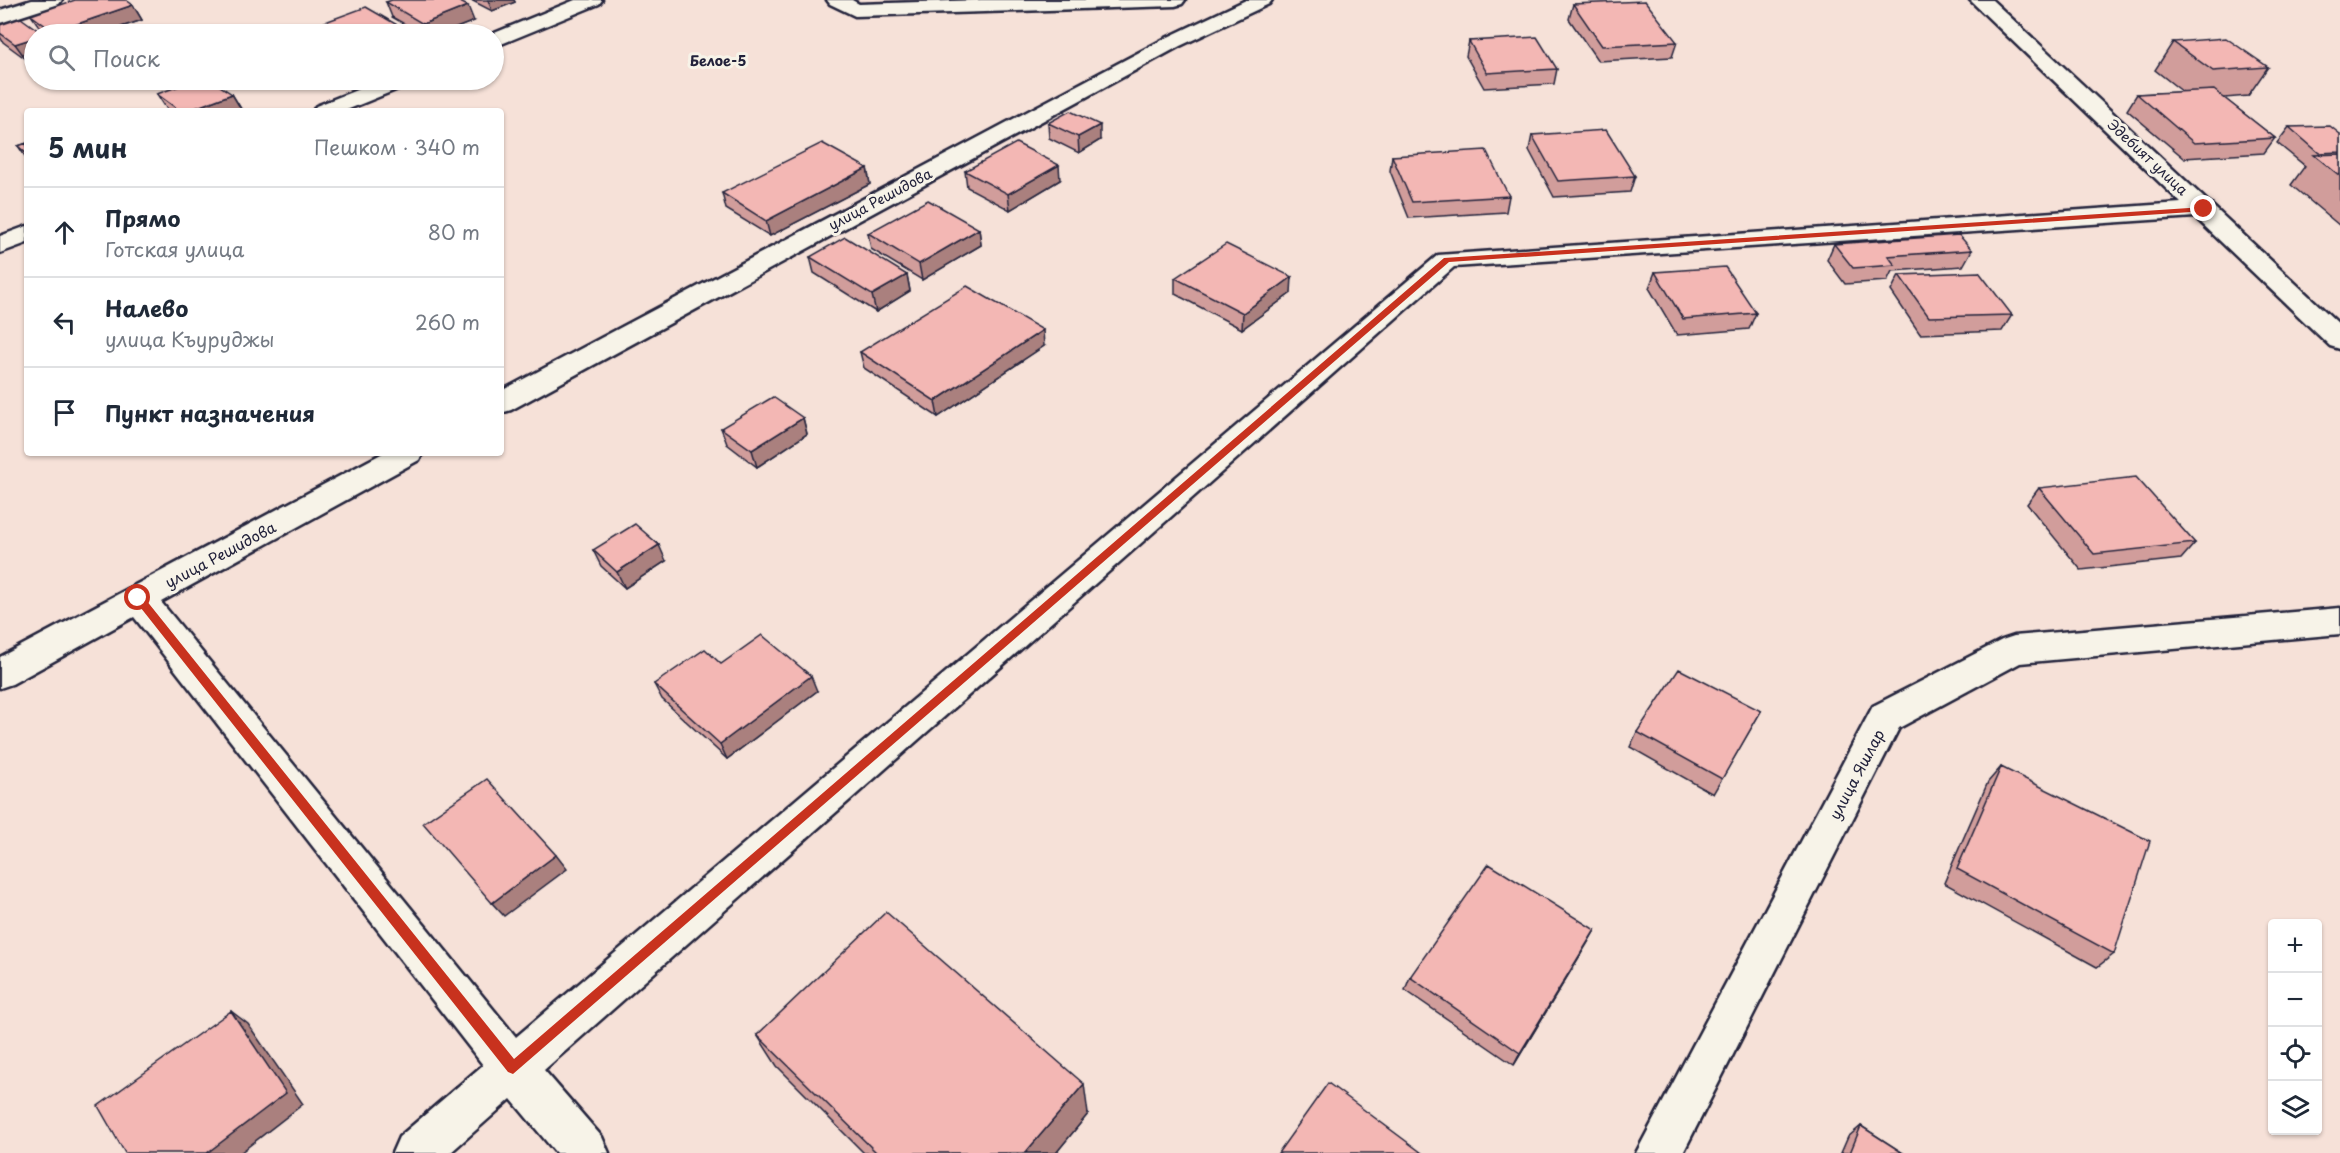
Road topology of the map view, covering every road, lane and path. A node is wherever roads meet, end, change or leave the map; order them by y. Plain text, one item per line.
1 (52, 0) edge
2 (592, 0) edge
3 (837, 0) edge
4 (1174, 0) edge
5 (1262, 0) edge
6 (1980, 0) edge
7 (0, 17) edge
8 (504, 37) edge
9 (375, 90) edge
10 (331, 108) edge
11 (2204, 209) junction
12 (24, 235) edge
13 (0, 245) edge
14 (2340, 340) edge
15 (504, 401) edge
16 (402, 456) edge
17 (138, 598) junction
18 (2340, 621) edge
19 (0, 674) edge
20 (513, 1068) junction
21 (415, 1153) edge
22 (586, 1153) edge
23 (1659, 1153) edge

1 - 7 street
2 - 8 street
3 - 4 street
5 - 15 street, улица Решидова
6 - 11 street, Эдебият улица
9 - 10 street
11 - 14 street, Эдебият улица
11 - 20 street
12 - 13 street
16 - 17 street, улица Решидова
17 - 19 street, улица Решидова
17 - 20 street
18 - 23 street, улица Яшлар
20 - 21 street
20 - 22 street

